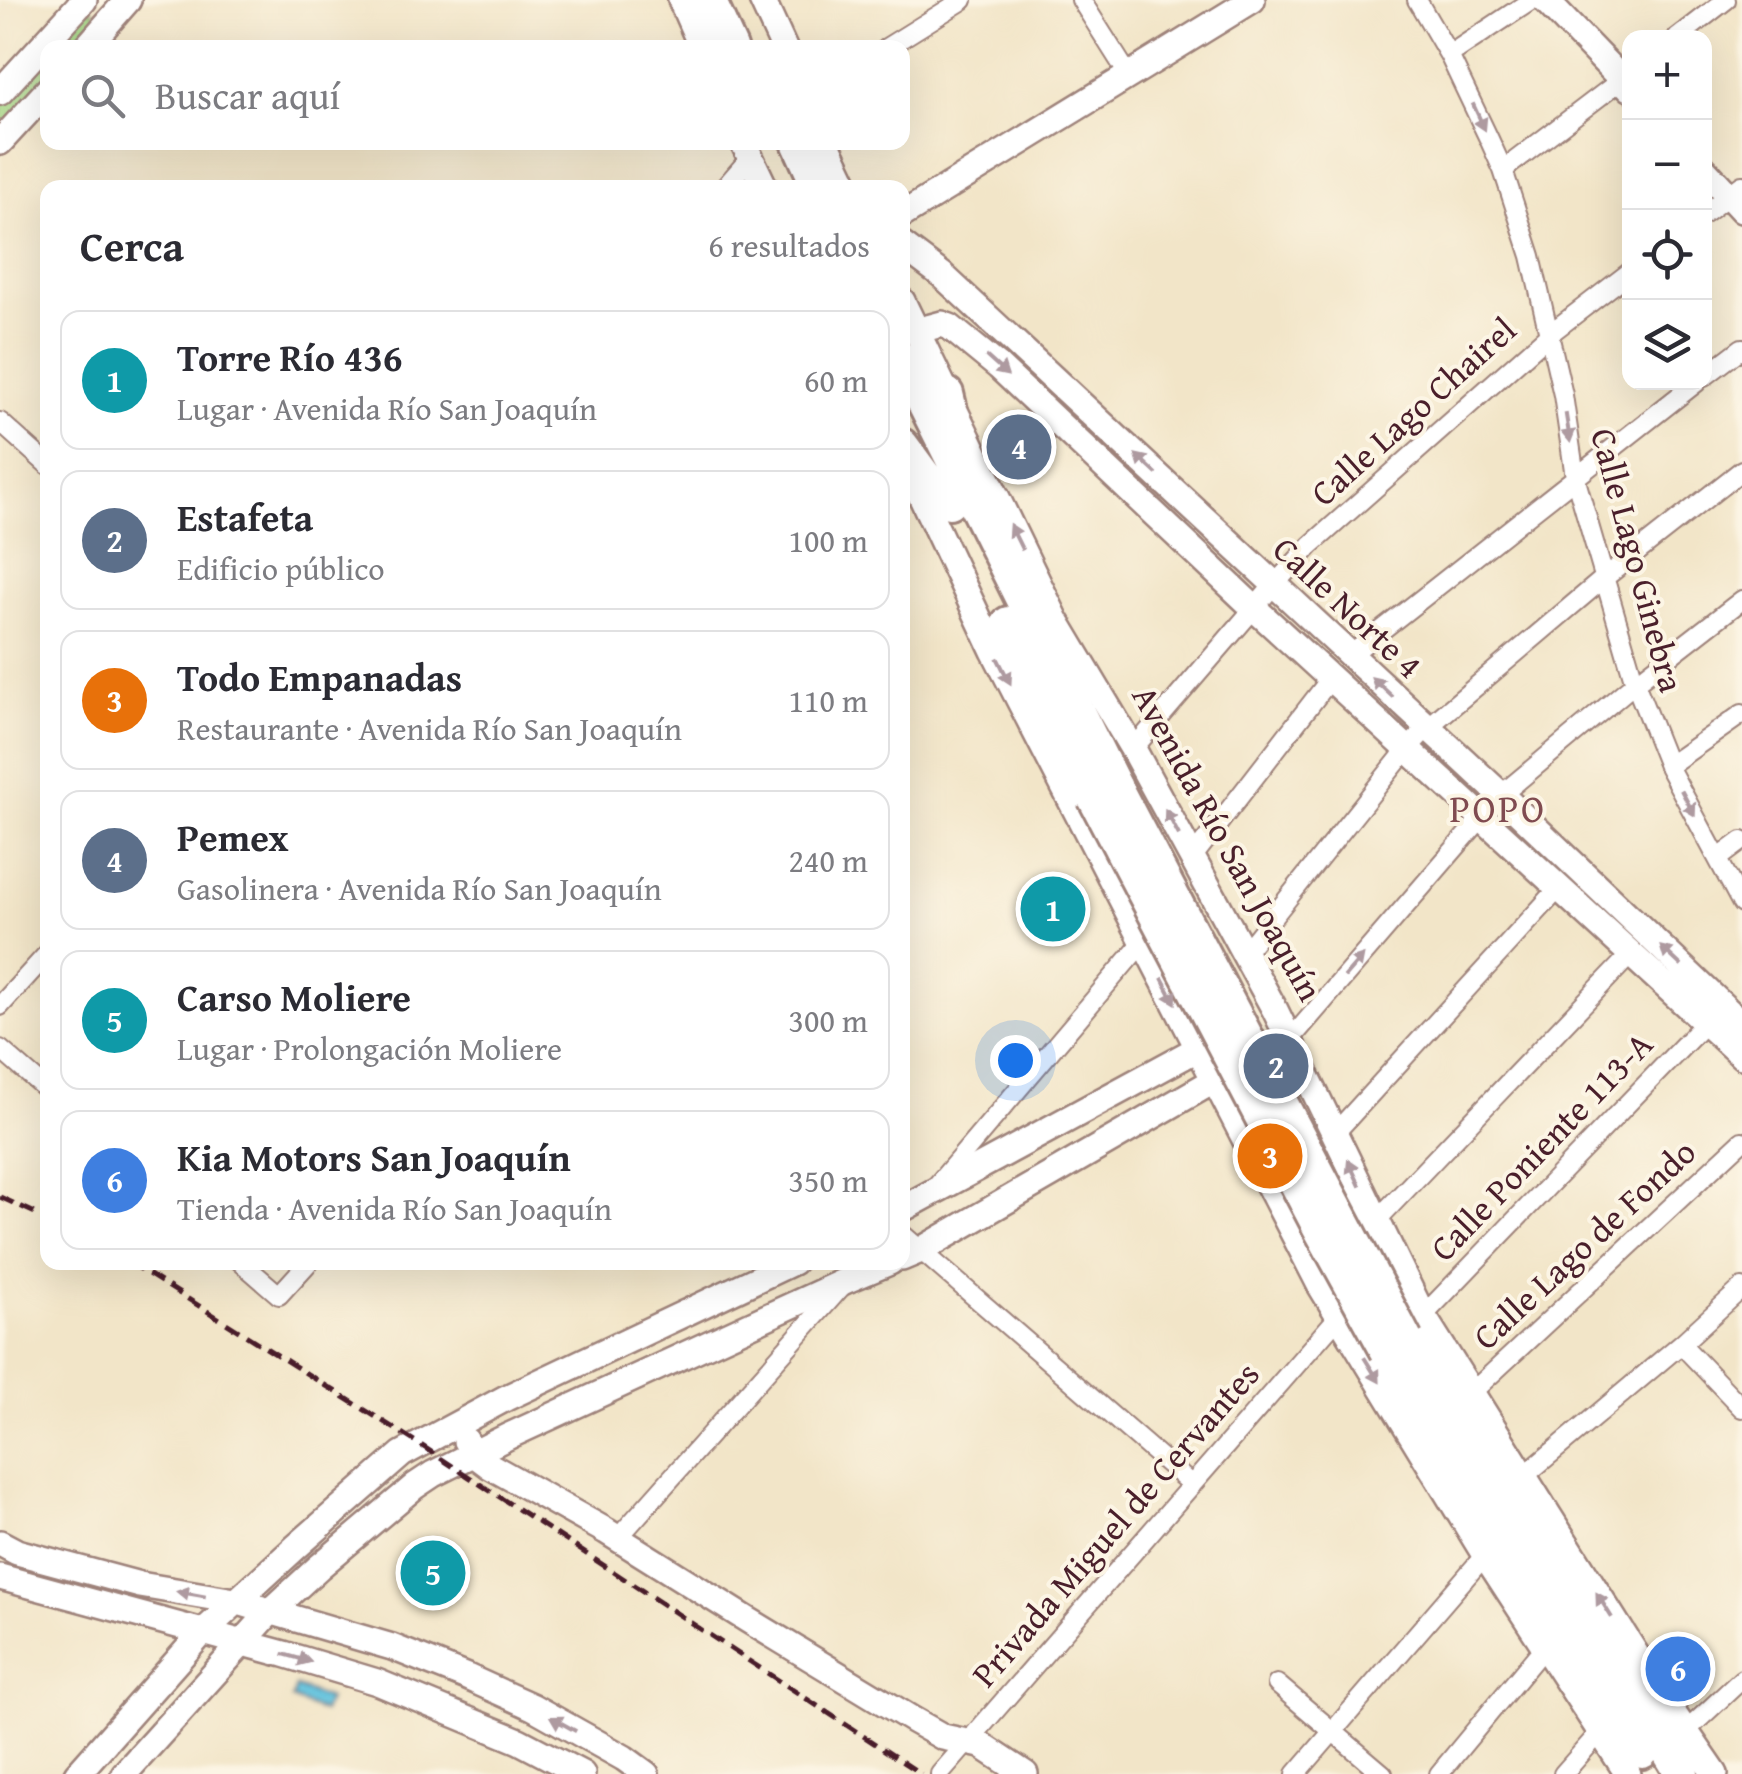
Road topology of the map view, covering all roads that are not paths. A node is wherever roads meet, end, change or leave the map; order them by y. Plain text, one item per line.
1 (86, 0) edge
2 (128, 0) edge
3 (681, 0) edge
4 (709, 0) edge
5 (734, 0) edge
6 (762, 0) edge
7 (963, 0) edge
8 (1081, 0) edge
9 (1252, 0) edge
10 (1417, 0) edge
11 (1532, 0) edge
12 (1545, 0) edge
13 (1726, 0) edge
14 (111, 21) junction
15 (1687, 30) edge
16 (49, 40) edge
17 (93, 40) edge
18 (698, 40) edge
19 (727, 40) edge
20 (752, 40) edge
21 (780, 40) edge
22 (899, 40) edge
23 (40, 49) edge
24 (1450, 55) junction
25 (1129, 76) junction
26 (1622, 76) edge
27 (1622, 85) edge
28 (0, 92) edge
29 (40, 99) edge
30 (0, 142) edge
31 (754, 150) edge
32 (756, 150) edge
33 (758, 150) edge
34 (801, 150) edge
35 (830, 150) edge
36 (1503, 170) junction
37 (1712, 176) edge
38 (730, 180) edge
39 (763, 180) edge
40 (786, 180) edge
41 (815, 180) edge
42 (844, 180) edge
43 (1738, 197) edge
44 (910, 210) edge
45 (1712, 210) edge
46 (910, 250) edge
47 (1622, 278) edge
48 (1548, 334) junction
49 (910, 344) edge
50 (910, 346) edge
51 (910, 348) edge
52 (1742, 348) edge
53 (1712, 371) edge
54 (1687, 390) edge
55 (947, 394) junction
56 (910, 421) edge
57 (0, 422) edge
58 (910, 455) edge
59 (40, 458) edge
60 (1742, 470) edge
61 (910, 474) edge
62 (1575, 477) junction
63 (958, 497) junction
64 (1603, 580) junction
65 (1273, 586) junction
66 (1742, 600) edge
67 (1255, 608) junction
68 (1349, 656) junction
69 (1331, 678) junction
70 (1634, 683) junction
71 (1742, 714) edge
72 (1427, 728) junction
73 (1133, 748) junction
74 (1408, 748) junction
75 (1668, 766) junction
76 (1501, 796) junction
77 (1482, 816) junction
78 (1742, 841) edge
79 (1192, 858) junction
80 (1718, 858) junction
81 (1558, 888) junction
82 (1742, 904) edge
83 (1143, 942) junction
84 (1244, 952) junction
85 (1630, 954) junction
86 (40, 963) edge
87 (0, 1006) edge
88 (1275, 1010) junction
89 (1706, 1022) junction
90 (1742, 1024) edge
91 (1290, 1040) junction
92 (1199, 1048) junction
93 (0, 1049) edge
94 (1742, 1056) edge
95 (1215, 1080) junction
96 (40, 1084) edge
97 (1335, 1133) junction
98 (1742, 1141) edge
99 (932, 1192) junction
100 (910, 1204) edge
101 (1376, 1221) junction
102 (910, 1246) edge
103 (910, 1248) edge
104 (1390, 1252) junction
105 (250, 1270) edge
106 (301, 1270) edge
107 (776, 1270) edge
108 (871, 1270) edge
109 (847, 1280) junction
110 (1320, 1286) junction
111 (1742, 1288) edge
112 (1338, 1317) junction
113 (1405, 1335) junction
114 (1681, 1344) junction
115 (1471, 1394) junction
116 (1742, 1408) edge
117 (482, 1410) junction
118 (456, 1424) junction
119 (498, 1442) junction
120 (474, 1454) junction
121 (1523, 1477) junction
122 (1192, 1485) junction
123 (545, 1497) junction
124 (617, 1538) junction
125 (0, 1543) edge
126 (1486, 1554) junction
127 (0, 1577) edge
128 (235, 1601) junction
129 (270, 1612) junction
130 (1589, 1623) junction
131 (202, 1633) junction
132 (240, 1643) junction
133 (1544, 1647) junction
134 (1586, 1664) junction
135 (467, 1676) junction
136 (1742, 1679) edge
137 (1277, 1684) dead end
138 (452, 1713) junction
139 (1678, 1721) junction
140 (1601, 1731) junction
141 (1334, 1732) junction
142 (968, 1741) junction
143 (77, 1774) edge
144 (124, 1774) edge
145 (582, 1774) edge
146 (646, 1774) edge
147 (940, 1774) edge
148 (1025, 1774) edge
149 (1296, 1774) edge
150 (1384, 1774) edge
151 (1439, 1774) edge
152 (1564, 1774) edge
153 (1628, 1774) edge
154 (1657, 1774) edge
155 (1682, 1774) edge
156 (1715, 1774) edge

1 - 14 street
1 - 16 street
2 - 14 street
3 - 18 street
4 - 19 highway
5 - 20 highway
6 - 21 street
7 - 22 street
8 - 25 street
9 - 25 street
10 - 24 street, Calle Lago Ginebra
11 - 24 street
12 - 26 street
13 - 15 street
14 - 17 street
23 - 28 street
24 -> 36 street, Calle Lago Ginebra
25 - 44 street
27 - 36 street
29 - 30 street
31 - 38 street
32 - 39 street
33 - 40 highway
34 - 41 highway
35 - 42 street
36 - 48 street, Calle Lago Ginebra
37 - 43 street
43 - 45 street
65 -> 46 street, Calle Norte 4
47 - 48 street, Calle Lago Chairel
48 -> 62 street, Calle Lago Ginebra
48 - 65 street, Calle Lago Chairel
49 -> 67 street, Calle Norte 4
50 - 55 street, Avenida Río San Joaquín
51 - 63 highway, Avenida Río San Joaquín
52 - 53 street
54 - 62 street
55 - 63 highway
73 -> 55 street, Avenida Río San Joaquín
56 - 63 highway, Avenida Río San Joaquín
57 - 59 street
58 - 63 highway
60 - 64 street
61 -> 83 street
62 - 64 street, Calle Lago Ginebra
62 - 68 street
63 - 113 highway, Avenida Río San Joaquín, bridge
64 - 70 street, Calle Lago Ginebra
64 - 72 street
65 - 67 street, Calle Lago Chairel
65 - 68 street, Calle Norte 4
66 - 70 street
67 - 69 street, Calle Norte 4
67 - 73 street, Calle Lago Chairel
72 -> 68 street, Calle Norte 4
69 - 74 street, Calle Norte 4
69 - 79 street
70 - 75 street, Calle Lago Ginebra
70 - 76 street
71 - 75 street
72 - 74 street
72 - 76 street, Calle Norte 4
79 -> 73 street, Avenida Río San Joaquín
74 - 77 street, Calle Norte 4
74 - 84 street
75 -> 80 street, Calle Lago Ginebra
76 - 77 street
90 -> 76 street, Calle Norte 4
77 - 81 street, Calle Norte 4
91 -> 77 street
78 - 80 street
79 - 84 street, Avenida Río San Joaquín
80 - 82 street, Calle Lago Ginebra
81 - 85 street, Calle Norte 4
81 - 97 street
83 -> 92 street
83 - 99 street
84 - 88 street, Avenida Río San Joaquín
85 - 89 street, Calle Norte 4
85 - 101 street
86 - 87 street
88 - 91 street, Avenida Río San Joaquín
88 - 92 street
89 - 94 street, Calle Norte 4
89 - 113 street, Calle Poniente 113-A
91 - 95 street
91 - 97 street, Avenida Río San Joaquín
92 - 95 street
92 - 99 street
93 - 96 street
95 - 102 street
95 - 110 street
101 -> 97 street, Avenida Río San Joaquín
98 - 115 street, Calle Lago de Fondo
99 - 100 street
101 - 104 street, Avenida Río San Joaquín
103 - 122 street
104 - 110 street
104 - 113 street, Avenida Río San Joaquín
105 - 106 street
107 - 117 street
108 - 109 street
109 - 119 street
109 - 124 street
110 - 112 street
111 - 114 street
112 - 122 street, Privada Miguel de Cervantes
112 -> 126 street
113 - 115 street, Avenida Río San Joaquín
113 - 130 highway, Avenida Río San Joaquín
113 - 134 highway, Avenida Río San Joaquín
114 - 116 street
114 - 121 street
115 - 121 street, Avenida Río San Joaquín
117 - 118 street
117 - 119 street
118 - 120 street
118 - 128 street
119 - 120 street
119 - 123 street
120 - 123 street
120 - 129 street
139 -> 121 street, Avenida Río San Joaquín
122 - 142 street, Privada Miguel de Cervantes
123 - 124 street
124 - 142 street
128 -> 125 street
126 - 133 street
126 - 141 street
127 - 131 street
128 - 129 street
128 - 131 street
129 - 132 street
129 - 135 street
130 - 139 highway
130 - 155 highway, Avenida Río San Joaquín
131 - 132 street
131 - 143 street
132 -> 138 street
132 - 144 street
133 - 140 street
133 - 151 street
134 - 140 highway
134 - 154 highway, Avenida Río San Joaquín
135 - 138 street
146 -> 135 street
136 - 139 street
137 - 141 street
138 - 145 street
139 - 156 street, Avenida Río San Joaquín
140 - 152 street
140 - 153 street
141 - 149 street
141 - 150 street
142 - 147 street, Privada Miguel de Cervantes
142 - 148 street

